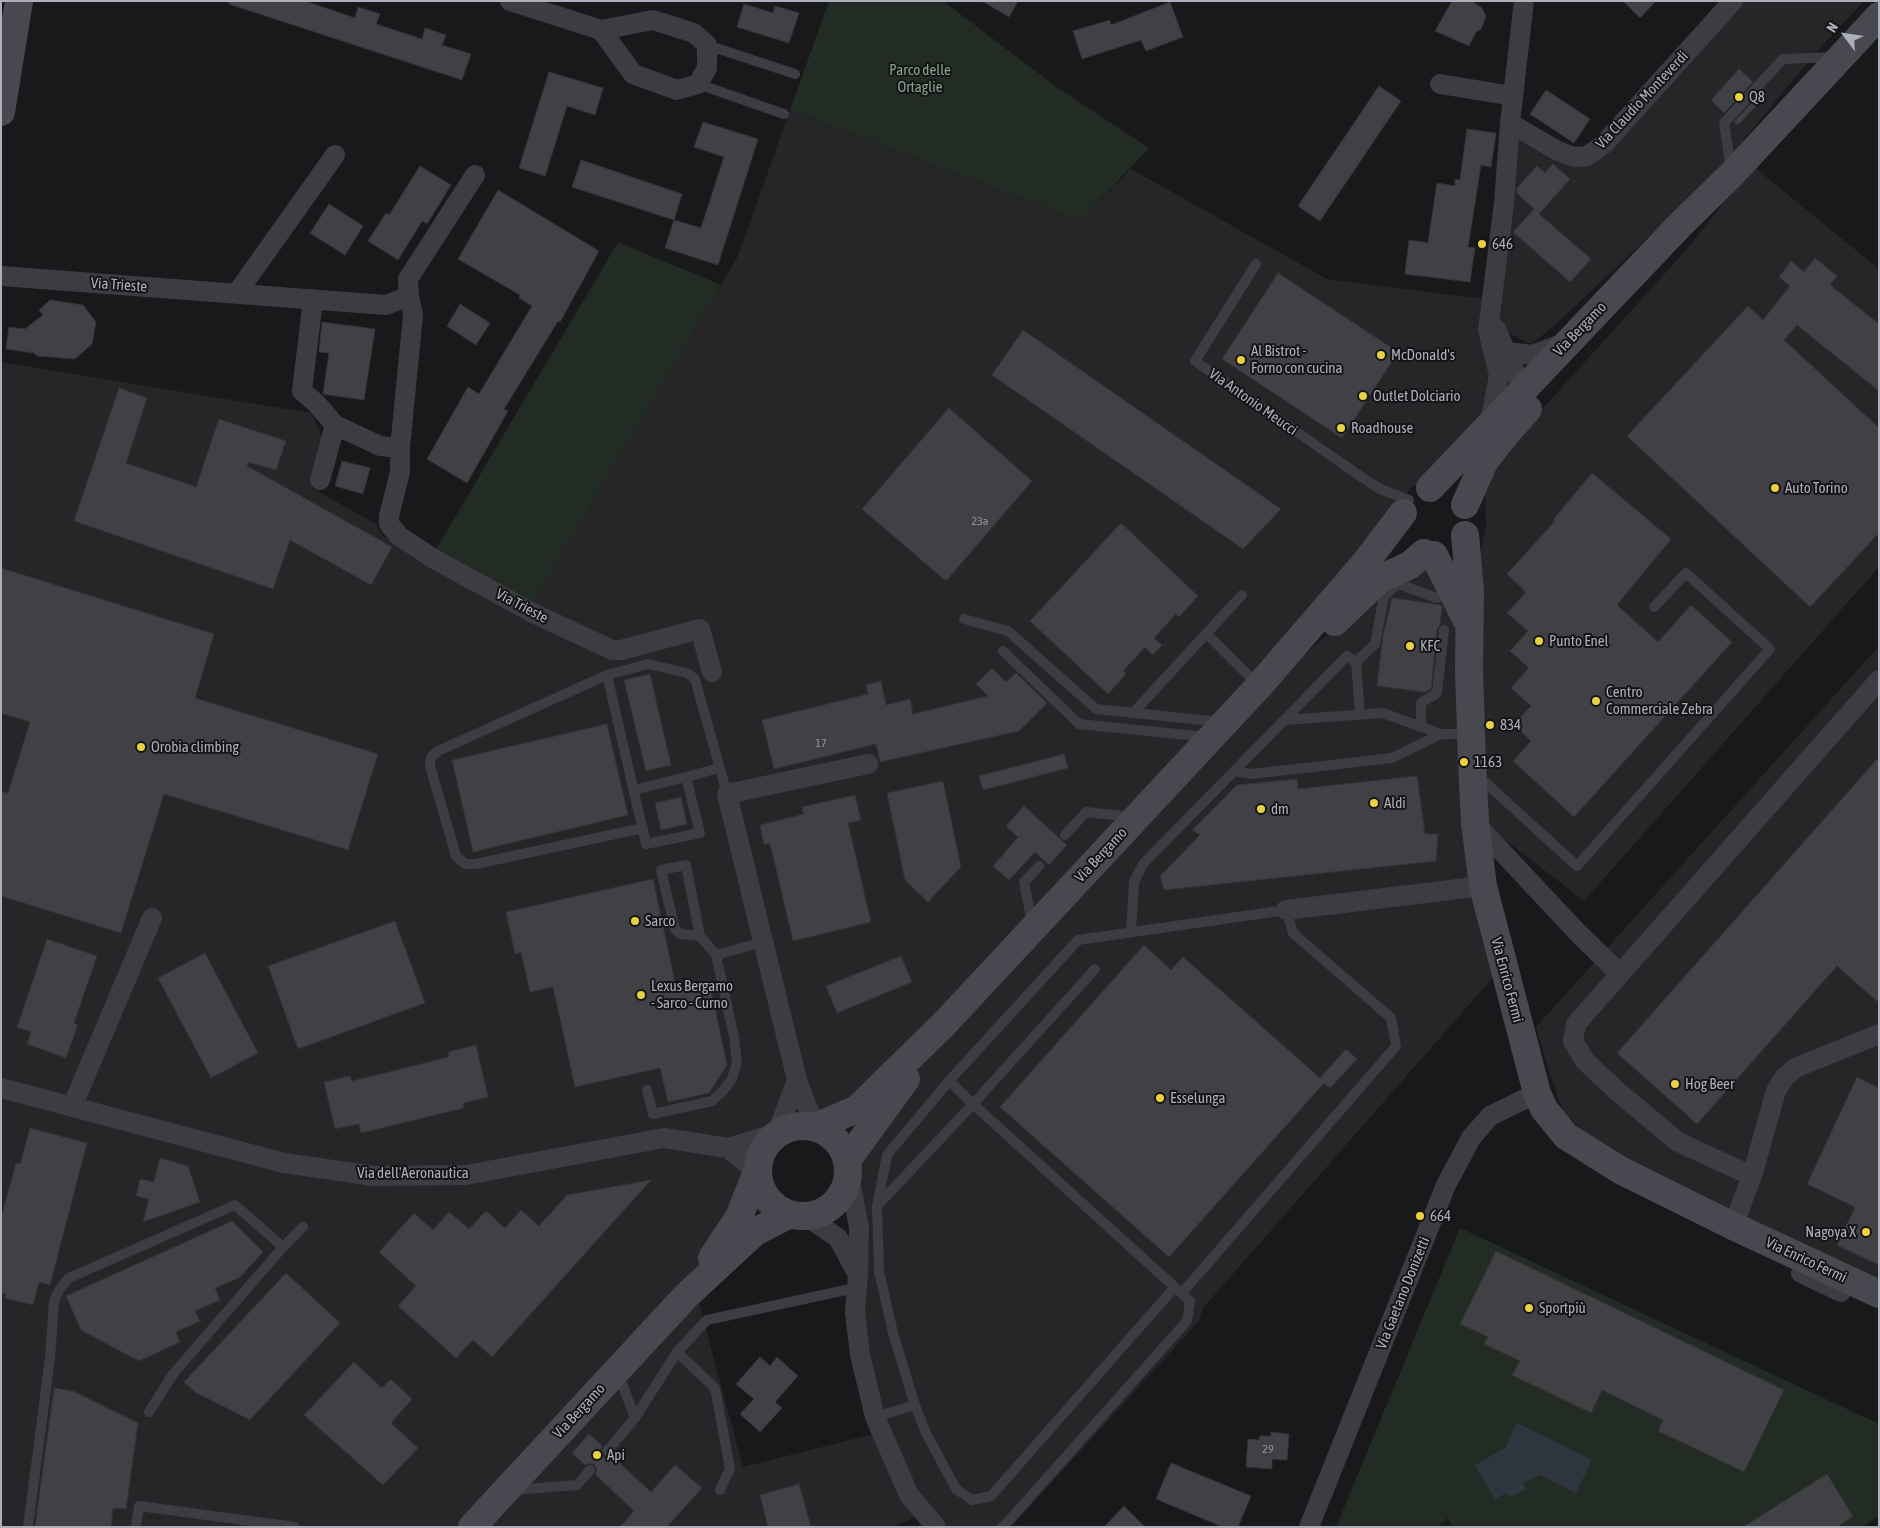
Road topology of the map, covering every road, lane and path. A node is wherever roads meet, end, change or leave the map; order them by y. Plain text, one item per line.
1 (19, 1) edge
2 (510, 1) edge
3 (1524, 1) edge
4 (1733, 1) edge
5 (1879, 16) edge
6 (601, 30) junction
7 (707, 45) junction
8 (1842, 56) junction
9 (795, 74) dead end
10 (698, 84) junction
11 (1440, 84) dead end
12 (1513, 96) junction
13 (1, 112) edge
14 (784, 114) dead end
15 (1510, 123) junction
16 (335, 155) dead end
17 (1732, 174) junction
18 (475, 175) dead end
19 (1256, 264) dead end
20 (1, 276) edge
21 (237, 293) junction
22 (409, 296) junction
23 (313, 299) junction
24 (1490, 311) junction
25 (1568, 341) junction
26 (1507, 352) junction
27 (1522, 388) junction
28 (335, 425) junction
29 (1497, 429) junction
30 (400, 448) junction
31 (320, 480) dead end
32 (1414, 500) junction
33 (1465, 505) junction
34 (1465, 536) junction
35 (1429, 554) junction
36 (1242, 595) dead end
37 (1437, 598) dead end
38 (1654, 607) dead end
39 (964, 619) dead end
40 (1456, 627) junction
41 (1206, 634) junction
42 (1003, 651) dead end
43 (1356, 662) junction
44 (712, 672) dead end
45 (607, 675) junction
46 (1879, 680) edge
47 (1259, 686) junction
48 (1132, 713) junction
49 (1360, 715) junction
50 (1285, 720) junction
51 (1421, 727) junction
52 (1218, 730) junction
53 (1441, 734) junction
54 (1471, 734) junction
55 (868, 764) dead end
56 (719, 768) junction
57 (1235, 771) junction
58 (1472, 771) junction
59 (686, 777) junction
60 (634, 790) junction
61 (727, 794) junction
62 (1136, 817) junction
63 (1475, 823) junction
64 (643, 828) junction
65 (1066, 835) dead end
66 (1039, 866) dead end
67 (1483, 886) junction
68 (1286, 910) junction
69 (152, 918) dead end
70 (1033, 929) junction
71 (1130, 932) junction
72 (700, 936) junction
73 (763, 942) junction
74 (716, 955) junction
75 (1095, 969) dead end
76 (1620, 974) junction
77 (944, 1024) junction
78 (1879, 1034) edge
79 (797, 1080) junction
80 (949, 1081) junction
81 (1, 1088) edge
82 (647, 1090) dead end
83 (1537, 1092) junction
84 (974, 1104) junction
85 (72, 1107) junction
86 (815, 1127) junction
87 (778, 1133) junction
88 (728, 1148) junction
89 (849, 1168) junction
90 (757, 1172) junction
91 (1752, 1176) junction
92 (877, 1206) junction
93 (798, 1216) junction
94 (1733, 1226) junction
95 (303, 1227) dead end
96 (283, 1248) junction
97 (1801, 1273) dead end
98 (856, 1282) junction
99 (1178, 1290) junction
100 (1841, 1292) dead end
101 (1879, 1294) edge
102 (686, 1296) junction
103 (677, 1352) junction
104 (617, 1370) junction
105 (915, 1405) junction
106 (149, 1412) dead end
107 (875, 1417) junction
108 (636, 1418) junction
109 (607, 1451) dead end
110 (590, 1470) dead end
111 (720, 1490) dead end
112 (506, 1491) junction
113 (28, 1527) edge
114 (136, 1527) edge
115 (295, 1527) edge
116 (472, 1527) edge
117 (936, 1527) edge
118 (1002, 1527) edge
119 (1309, 1527) edge

1 - 13 main road
2 - 6 street
3 - 12 street
4 - 15 street, Via Claudio Monteverdi
5 - 8 main road, Via Bergamo
6 - 7 street
6 - 10 street
7 - 9 lane
7 - 10 street
8 - 17 main road, Via Bergamo
8 - 17 lane
10 - 14 lane
11 - 12 street
12 - 15 street
15 - 24 street
16 - 21 street
17 - 25 main road, Via Bergamo
17 - 29 main road, Via Bergamo
18 - 22 street, Via Trieste
19 - 32 lane, Via Antonio Meucci
20 - 21 street, Via Trieste
21 - 23 street, Via Trieste
22 - 23 street, Via Trieste
22 - 30 street, Via Trieste
23 - 28 street
24 - 26 street
24 - 29 street
25 - 26 street
25 - 27 main road, Via Bergamo
26 - 27 street
27 - 29 main road, Via Bergamo
28 - 30 street
28 - 31 street
29 - 32 main road, Via Bergamo
29 - 33 main road, Via Bergamo
30 - 44 street, Via Trieste
32 - 33 main road
32 - 35 main road
32 - 47 main road, Via Bergamo
33 - 34 main road
34 - 35 main road
34 - 40 main road, Via Enrico Fermi
35 - 40 main road, Via Enrico Fermi
35 - 47 main road, Via Bergamo
36 - 41 lane
37 - 43 lane
38 - 58 lane
39 - 48 lane
40 - 51 lane
40 - 54 main road, Via Enrico Fermi
41 - 47 lane
41 - 48 lane
42 - 52 lane
43 - 49 lane
43 - 50 lane
45 - 56 lane
45 - 60 lane
45 - 64 lane
46 - 76 street
47 - 52 main road, Via Bergamo
48 - 52 lane
49 - 50 lane
49 - 51 lane
50 - 57 lane
51 - 53 lane
52 - 62 main road, Via Bergamo
53 - 54 lane
53 - 57 lane
54 - 58 main road, Via Enrico Fermi
55 - 61 street
56 - 59 lane
56 - 61 lane
57 - 71 lane
58 - 63 main road, Via Enrico Fermi
59 - 60 lane
59 - 64 lane
60 - 64 lane
61 - 73 street
62 - 65 lane
62 - 70 main road, Via Bergamo
63 - 67 main road, Via Enrico Fermi
63 - 76 street
66 - 70 lane
67 - 68 street
67 - 83 main road, Via Enrico Fermi
68 - 71 lane
68 - 99 lane
69 - 85 street
70 - 77 main road, Via Bergamo
71 - 80 lane
72 - 72 lane
72 - 74 lane
73 - 74 lane
73 - 79 street
74 - 82 lane
75 - 84 lane
76 - 91 street
77 - 86 main road, Via Bergamo
77 - 89 main road, Via Bergamo
78 - 91 street
79 - 86 street
79 - 87 street
80 - 84 lane
80 - 92 lane
81 - 85 street, Via dell'Aeronautica
83 - 94 main road, Via Enrico Fermi
83 - 119 street, Via Gaetano Donizetti
84 - 92 lane
84 - 99 lane
85 - 88 street, Via dell'Aeronautica
86 - 87 main road
86 - 89 main road
87 - 88 street, Via dell'Aeronautica
87 - 90 main road
88 - 90 street
89 - 93 main road
89 - 98 street
90 - 93 main road
90 - 102 main road, Via Bergamo
91 - 94 street
92 - 105 lane
93 - 98 street
93 - 102 main road, Via Bergamo
94 - 101 main road, Via Enrico Fermi
95 - 96 lane
96 - 106 lane
96 - 113 lane
97 - 100 street
98 - 103 lane
98 - 107 street
99 - 105 lane
99 - 118 lane
102 - 104 main road, Via Bergamo
103 - 108 lane
103 - 111 lane
104 - 108 lane
104 - 112 main road, Via Bergamo
105 - 107 lane
107 - 117 street
108 - 109 lane
110 - 112 lane
112 - 116 main road, Via Bergamo
114 - 115 lane

